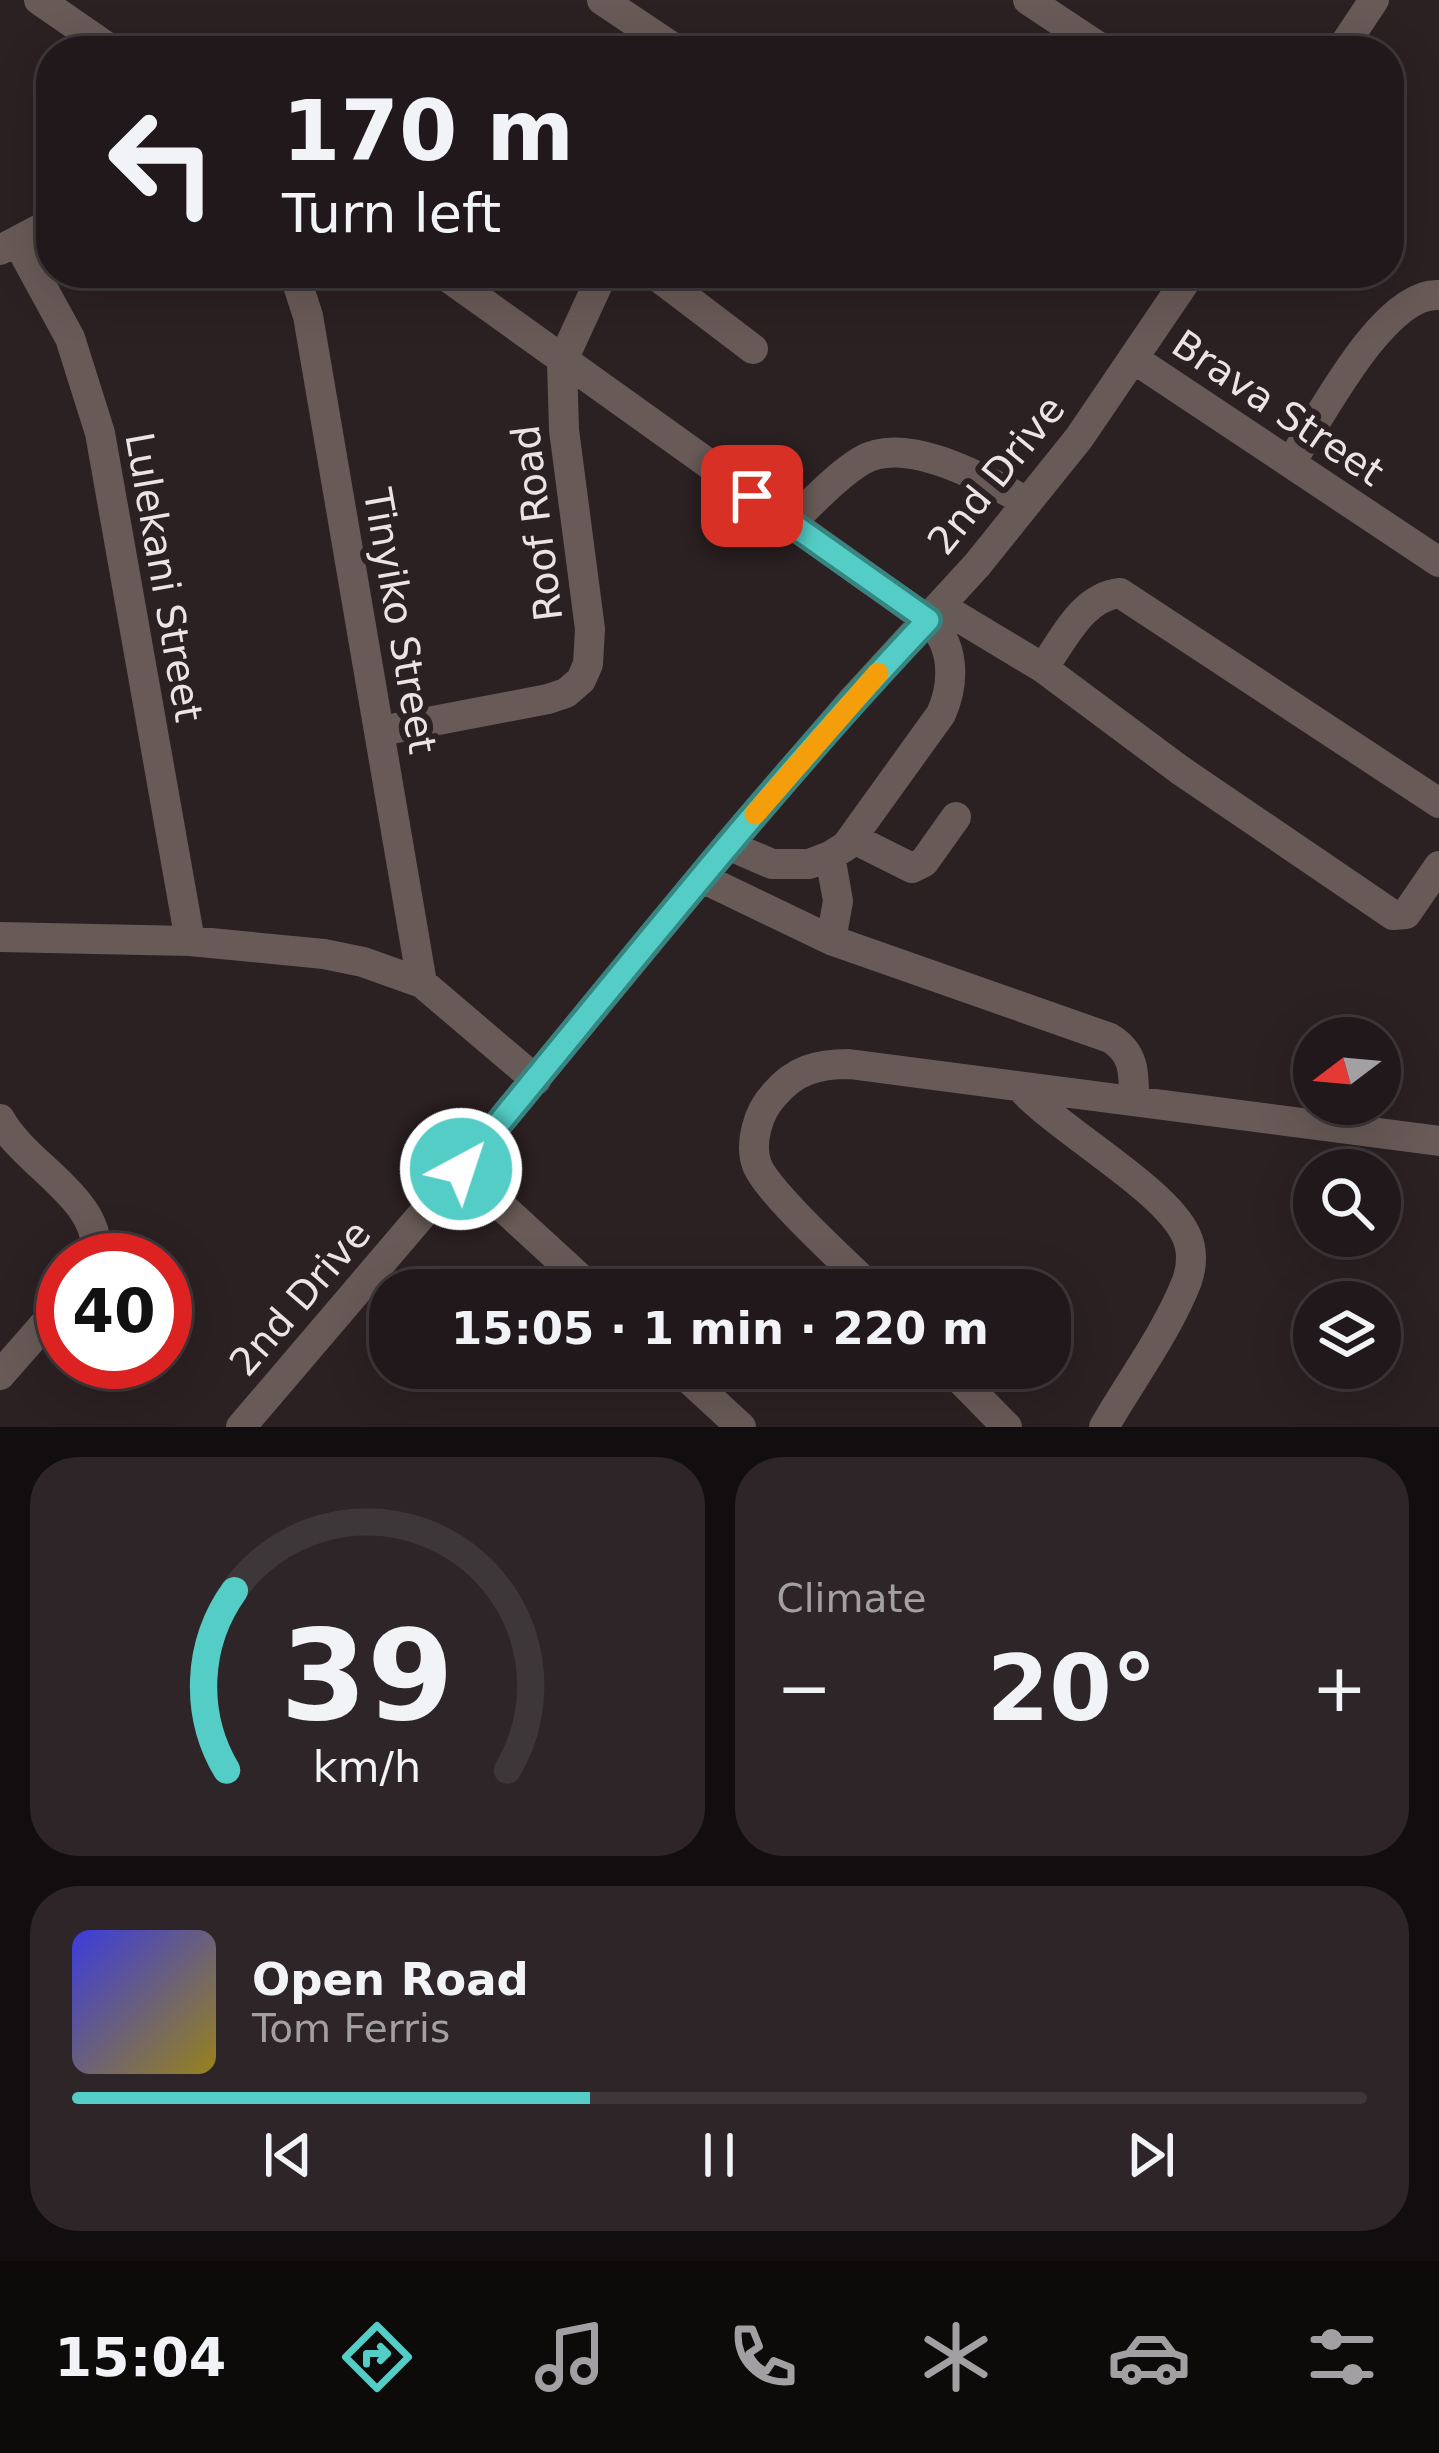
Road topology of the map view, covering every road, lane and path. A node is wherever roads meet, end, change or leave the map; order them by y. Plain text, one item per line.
1 (39, 0) edge
2 (602, 0) edge
3 (1028, 0) edge
4 (1374, 0) edge
5 (91, 36) edge
6 (656, 36) edge
7 (1082, 36) edge
8 (1350, 36) edge
9 (36, 232) edge
10 (9, 246) edge
11 (36, 287) edge
12 (37, 288) edge
13 (300, 288) edge
14 (462, 288) edge
15 (596, 288) edge
16 (672, 288) edge
17 (1181, 288) edge
18 (1439, 295) edge
19 (753, 350) dead end
20 (1134, 359) junction
21 (562, 362) junction
22 (1291, 462) junction
23 (1028, 502) junction
24 (790, 523) junction
25 (1439, 562) edge
26 (934, 613) junction
27 (1043, 668) junction
28 (380, 731) junction
29 (1439, 802) edge
30 (956, 817) dead end
31 (728, 845) junction
32 (841, 847) junction
33 (1439, 866) edge
34 (702, 878) junction
35 (0, 937) edge
36 (831, 940) junction
37 (190, 941) junction
38 (422, 983) junction
39 (536, 1080) junction
40 (1020, 1087) junction
41 (1134, 1101) junction
42 (0, 1119) edge
43 (1439, 1141) edge
44 (461, 1169) junction
45 (94, 1233) edge
46 (570, 1269) edge
47 (853, 1269) edge
48 (36, 1334) edge
49 (0, 1375) edge
50 (700, 1389) edge
51 (970, 1389) edge
52 (241, 1427) edge
53 (741, 1427) edge
54 (1007, 1427) edge
55 (1104, 1427) edge

1 - 5 street
2 - 6 street
3 - 7 street
4 - 8 street
9 - 10 street
10 - 11 street, Lulekani Street
12 - 37 street, Lulekani Street
13 - 28 street, Tinyiko Street
14 - 21 street
15 - 21 street
16 - 19 street
17 - 20 street, 2nd Drive
18 - 22 street
20 - 22 street, Brava Street
20 - 23 street, 2nd Drive
21 - 24 street
21 - 28 street, Roof Road
22 - 25 street, Brava Street
23 - 24 street
23 - 26 street, 2nd Drive
24 - 26 street
26 - 27 street
26 - 31 street, 2nd Drive
26 - 32 street
27 - 29 street
27 - 33 street
28 - 38 street, Tinyiko Street
30 - 32 street
31 - 32 street
31 - 34 street, 2nd Drive
32 - 36 street
34 - 36 street
34 - 39 street, 2nd Drive
35 - 37 street
36 - 41 street
37 - 38 street
38 - 39 street
39 - 44 street, 2nd Drive
40 - 41 street
40 - 47 street
40 - 55 street
41 - 43 street
42 - 45 street
44 - 46 street
44 - 52 street, 2nd Drive
48 - 49 street
50 - 53 street
51 - 54 street

